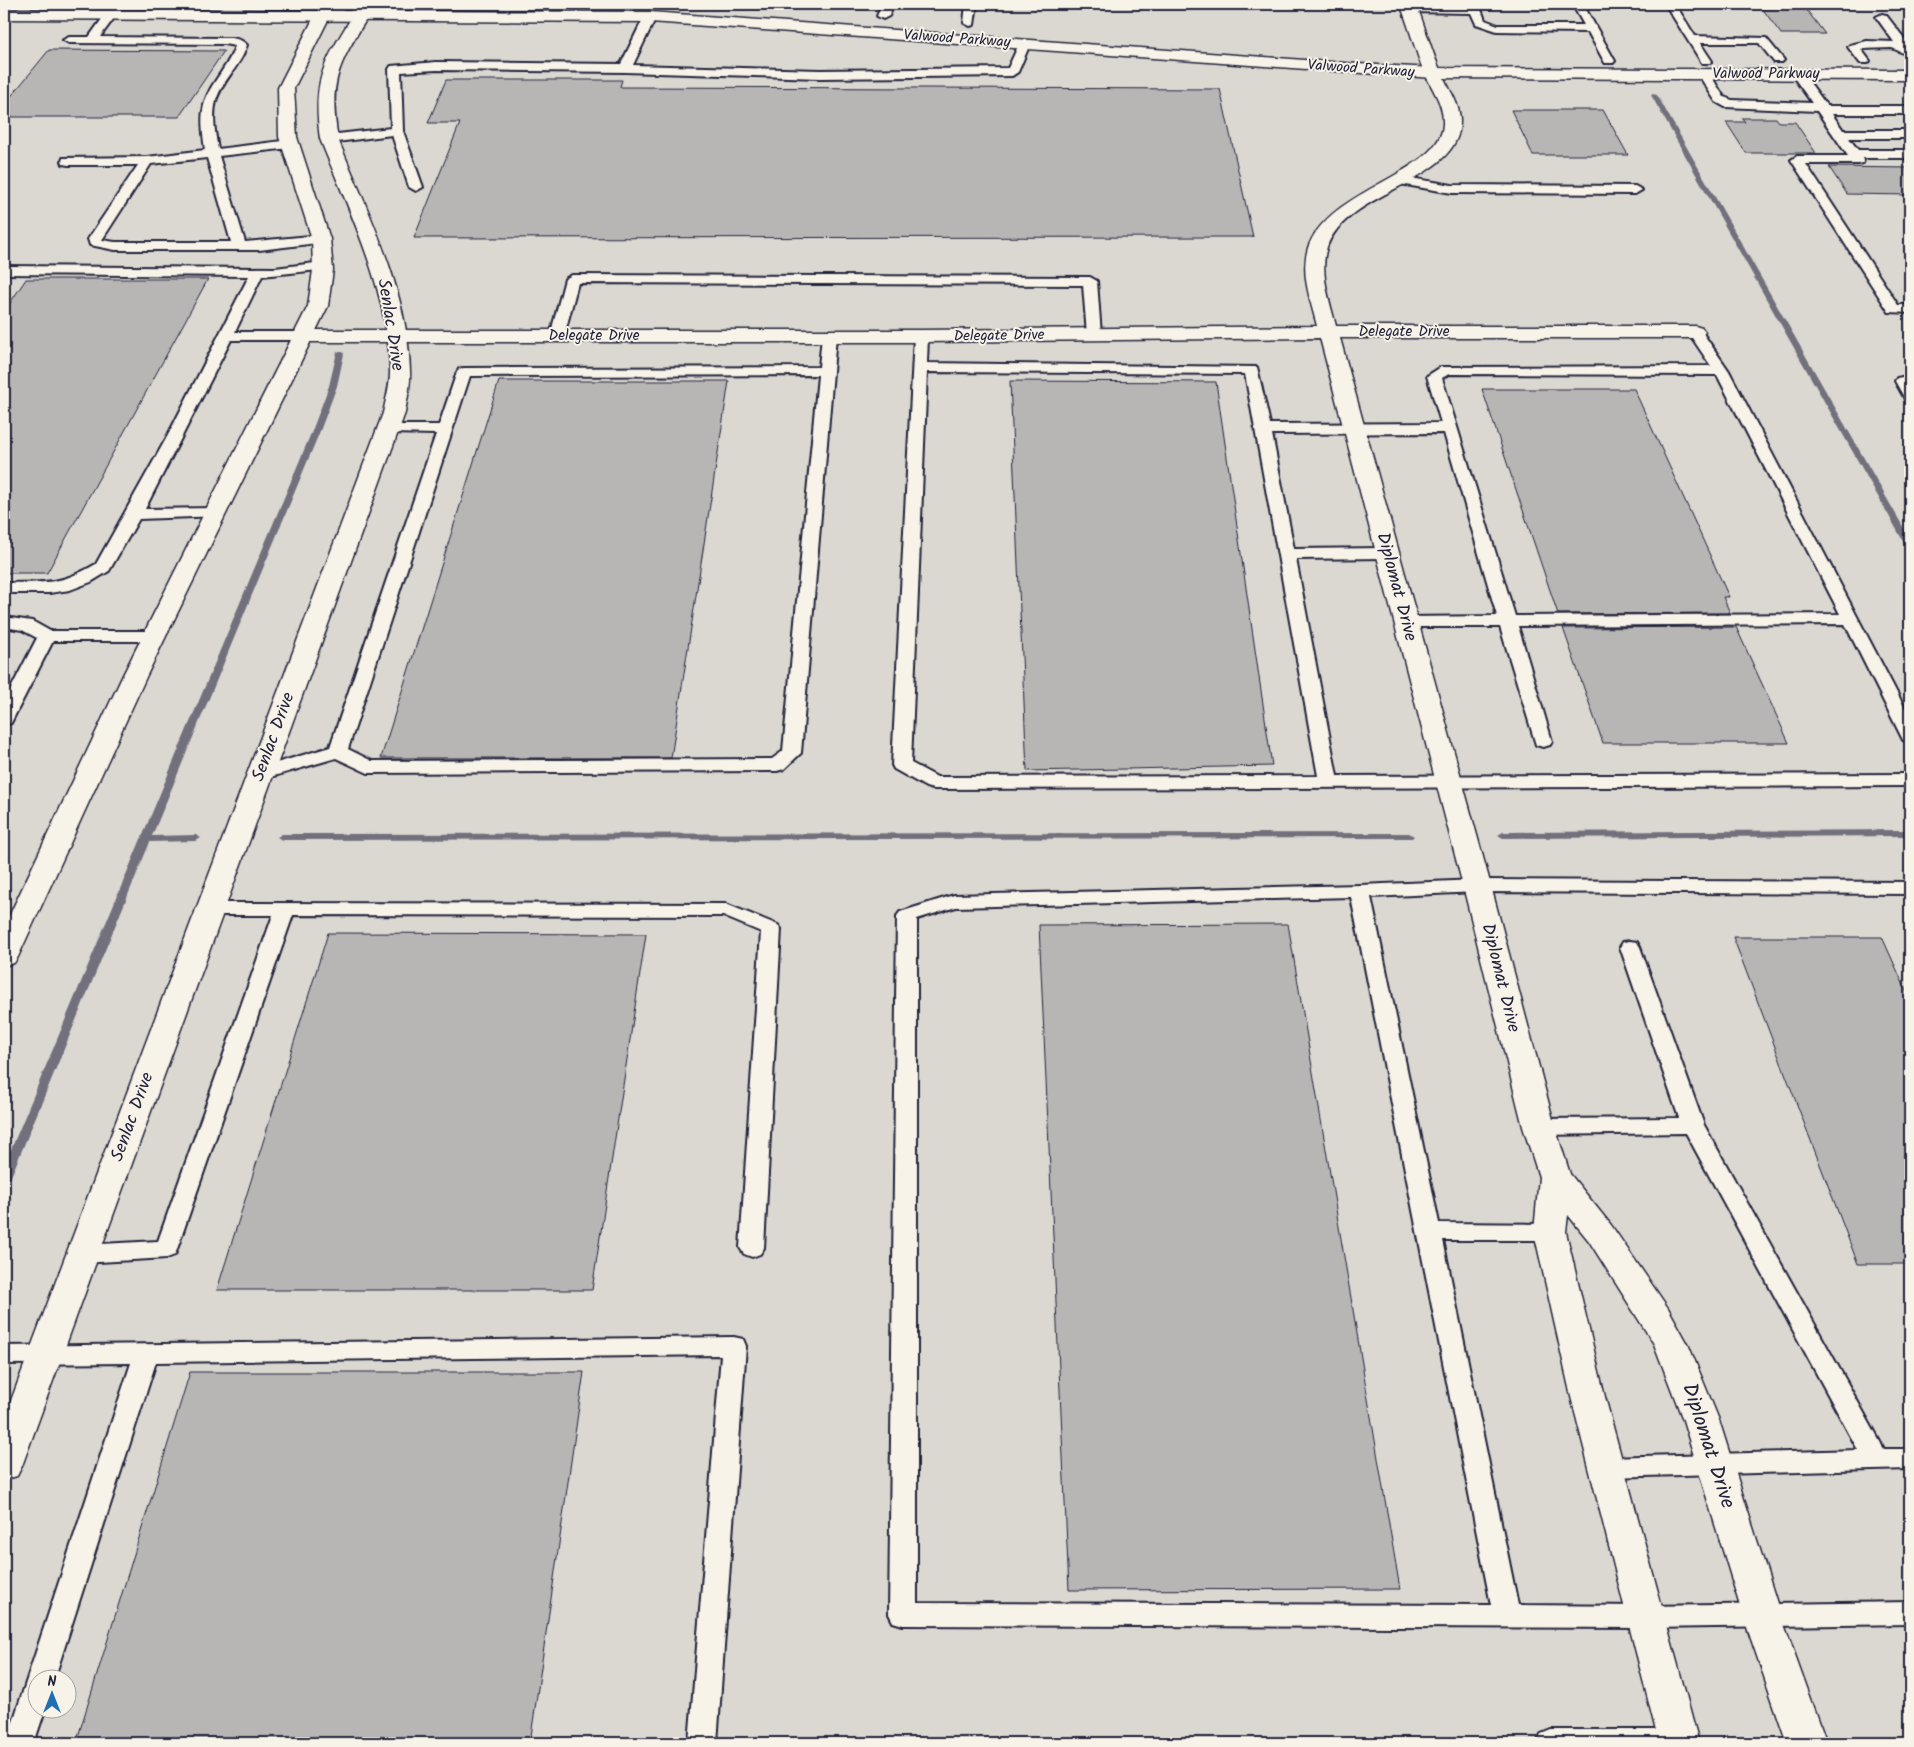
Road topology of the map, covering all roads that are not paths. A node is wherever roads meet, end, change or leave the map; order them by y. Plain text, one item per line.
1 (344, 4) edge
2 (971, 4) edge
3 (1578, 4) edge
4 (1670, 5) dead end
5 (1409, 6) edge
6 (1475, 7) edge
7 (358, 9) edge
8 (885, 10) edge
9 (654, 11) edge
10 (4, 14) edge
11 (111, 14) junction
12 (323, 15) junction
13 (864, 15) dead end
14 (1882, 17) dead end
15 (902, 18) dead end
16 (951, 22) dead end
17 (970, 23) junction
18 (986, 24) dead end
19 (1032, 28) dead end
20 (1592, 29) junction
21 (1692, 39) junction
22 (69, 40) dead end
23 (92, 40) junction
24 (1024, 44) junction
25 (1909, 54) edge
26 (1408, 56) dead end
27 (1778, 60) junction
28 (1609, 61) junction
29 (1430, 65) junction
30 (1702, 65) junction
31 (625, 68) junction
32 (1798, 74) junction
33 (1910, 75) edge
34 (1822, 108) junction
35 (1910, 110) edge
36 (397, 131) junction
37 (1839, 134) junction
38 (1910, 134) edge
39 (329, 139) junction
40 (290, 144) junction
41 (212, 154) junction
42 (1853, 154) junction
43 (1910, 154) edge
44 (68, 161) dead end
45 (147, 161) junction
46 (1399, 180) junction
47 (416, 187) dead end
48 (1636, 190) dead end
49 (321, 239) junction
50 (239, 246) junction
51 (323, 266) junction
52 (4, 270) edge
53 (258, 271) junction
54 (1910, 309) edge
55 (1328, 332) junction
56 (1695, 332) joint
57 (1094, 335) junction
58 (226, 336) junction
59 (304, 336) junction
60 (557, 336) junction
61 (829, 336) junction
62 (921, 336) junction
63 (396, 337) junction
64 (920, 366) junction
65 (826, 371) junction
66 (1722, 371) junction
67 (1910, 381) edge
68 (1910, 396) edge
69 (388, 428) junction
70 (1450, 428) junction
71 (1263, 429) junction
72 (1355, 429) junction
73 (445, 430) junction
74 (215, 513) junction
75 (134, 514) junction
76 (1386, 553) junction
77 (1286, 554) junction
78 (4, 588) edge
79 (1851, 619) junction
80 (1507, 620) junction
81 (4, 622) edge
82 (1406, 622) junction
83 (48, 636) junction
84 (154, 636) junction
85 (4, 719) edge
86 (1910, 736) edge
87 (1543, 741) dead end
88 (338, 751) junction
89 (260, 774) junction
90 (1910, 780) edge
91 (1329, 782) junction
92 (1449, 782) junction
93 (1477, 886) junction
94 (1910, 888) edge
95 (1360, 891) junction
96 (210, 909) junction
97 (285, 909) junction
98 (1630, 947) dead end
99 (4, 957) edge
100 (1693, 1125) junction
101 (1539, 1127) junction
102 (1554, 1177) junction
103 (1429, 1231) junction
104 (1550, 1232) junction
105 (752, 1248) dead end
106 (82, 1254) junction
107 (45, 1354) junction
108 (146, 1354) junction
109 (4, 1355) edge
110 (1910, 1459) edge
111 (1877, 1460) junction
112 (1714, 1462) junction
113 (4, 1466) edge
114 (1606, 1467) junction
115 (1910, 1613) edge
116 (1507, 1616) junction
117 (1762, 1616) junction
118 (1646, 1617) junction
119 (43, 1670) edge
120 (28, 1719) edge
121 (1679, 1742) edge
122 (20, 1743) edge
123 (703, 1743) edge
124 (1550, 1743) edge
125 (1807, 1743) edge

1 - 12 street
2 - 17 lane
3 - 20 lane
4 - 21 lane
5 - 6 lane
5 - 29 street, Diplomat Drive
6 - 20 lane
7 - 9 street, Valwood Parkway
7 - 12 street, Valwood Parkway
7 - 39 street, Senlac Drive
8 - 13 street, Valwood Parkway
8 - 15 street, Valwood Parkway
9 - 24 street, Valwood Parkway
9 - 31 lane
10 - 11 street, Valwood Parkway
11 - 12 street, Valwood Parkway
11 - 23 lane
12 - 40 street
14 - 25 lane
16 - 17 street, Valwood Parkway
17 - 18 street, Valwood Parkway
19 - 24 street
20 - 28 lane
21 - 27 lane
21 - 30 lane
22 - 23 lane
23 - 41 lane
24 - 29 street, Valwood Parkway
24 - 31 lane
25 - 27 street, Valwood Parkway
26 - 29 street, Valwood Parkway
27 - 30 street, Valwood Parkway
28 - 29 street, Valwood Parkway
28 - 30 street, Valwood Parkway
29 - 30 street, Valwood Parkway
29 - 46 street, Diplomat Drive
30 - 32 street, Valwood Parkway
30 - 34 lane
31 - 36 lane
32 - 33 street, Valwood Parkway
32 - 34 lane
34 - 35 lane
34 - 37 lane
36 - 39 lane
36 - 47 lane
37 - 38 lane
37 - 42 lane
39 - 40 street
39 - 63 street, Senlac Drive
40 - 41 lane
40 - 49 street
41 - 45 lane
41 - 50 lane
42 - 43 lane
42 - 54 lane
44 - 45 lane
45 - 50 lane
46 - 48 lane
46 - 55 street, Diplomat Drive
49 - 50 lane
49 - 51 street
51 - 53 lane
51 - 59 street
52 - 53 lane
53 - 58 lane
55 - 56 street, Delegate Drive
55 - 57 street, Delegate Drive
55 - 72 street, Diplomat Drive
56 - 66 lane
57 - 60 lane
57 - 62 street, Delegate Drive
58 - 59 lane
58 - 75 lane
59 - 63 street, Delegate Drive
59 - 74 street
60 - 61 street, Delegate Drive
60 - 63 street, Delegate Drive
61 - 62 street, Delegate Drive
61 - 65 lane
62 - 64 lane
63 - 69 street, Senlac Drive
64 - 71 lane
64 - 91 lane
65 - 73 lane
65 - 88 lane
66 - 70 lane
66 - 79 lane
67 - 68 lane
69 - 73 lane
69 - 89 street, Senlac Drive
70 - 72 lane
70 - 80 lane
71 - 72 lane
71 - 77 lane
72 - 76 street, Diplomat Drive
73 - 88 lane
74 - 75 lane
74 - 84 street
75 - 78 lane
76 - 77 lane
76 - 82 street, Diplomat Drive
77 - 91 lane
79 - 80 lane
79 - 86 lane
80 - 82 lane
80 - 87 lane
81 - 83 lane
82 - 92 street, Diplomat Drive
83 - 84 lane
83 - 85 lane
84 - 99 street
88 - 89 lane
89 - 96 street, Senlac Drive
90 - 92 lane
91 - 92 lane
92 - 93 street, Diplomat Drive
93 - 94 lane
93 - 95 lane
93 - 101 street, Diplomat Drive
95 - 103 lane
95 - 116 lane
96 - 97 lane
96 - 106 street, Senlac Drive
97 - 105 lane
97 - 106 lane
98 - 100 lane
100 - 101 lane
100 - 111 lane
101 - 102 street, Diplomat Drive
102 - 104 street, Diplomat Drive
102 - 112 street, Diplomat Drive
103 - 104 lane
103 - 116 lane
104 - 114 street, Diplomat Drive
106 - 107 street, Senlac Drive
107 - 108 lane
107 - 109 lane
107 - 113 street, Senlac Drive
108 - 119 lane
108 - 123 lane
110 - 111 lane
111 - 112 lane
112 - 114 lane
112 - 117 street, Diplomat Drive
114 - 118 street, Diplomat Drive
115 - 117 lane
116 - 118 lane
117 - 118 lane
117 - 125 street, Diplomat Drive
118 - 121 street, Diplomat Drive
120 - 122 lane
121 - 124 lane

